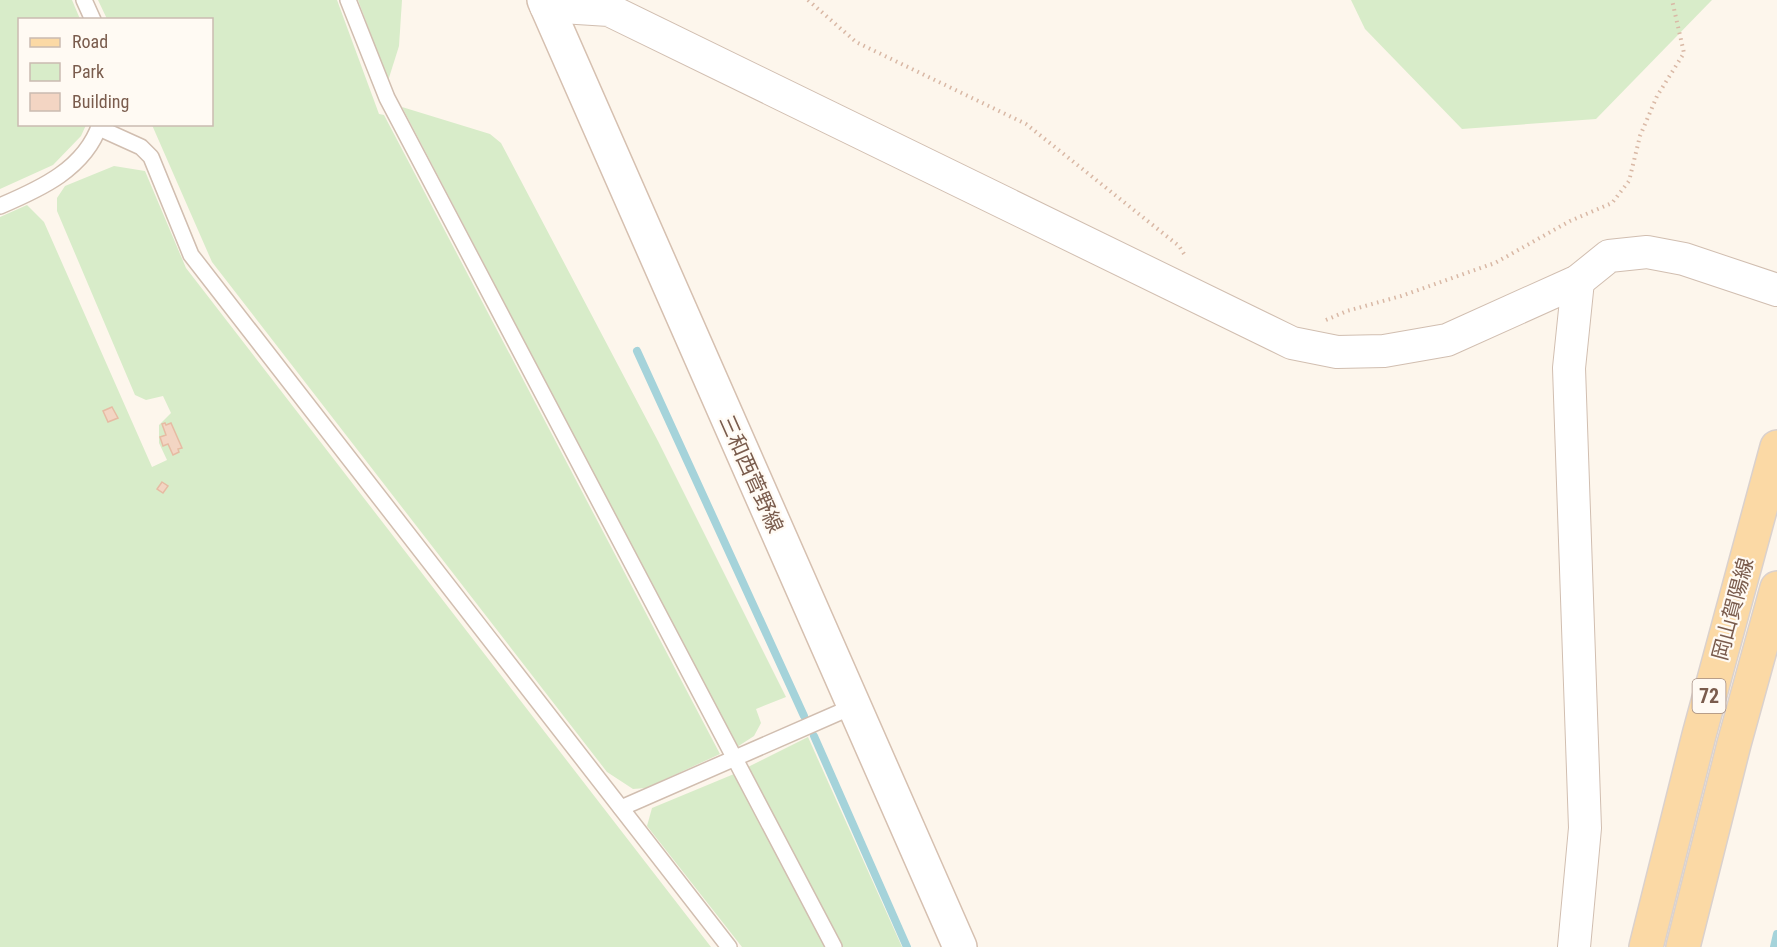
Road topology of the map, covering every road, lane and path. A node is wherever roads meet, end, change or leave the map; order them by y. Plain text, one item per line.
1 (84, 0) edge
2 (348, 0) edge
3 (808, 0) edge
4 (1672, 0) edge
5 (545, 3) edge
6 (92, 18) edge
7 (99, 126) edge
8 (0, 206) edge
9 (1578, 281) junction
10 (1777, 290) edge
11 (1198, 297) junction
12 (1292, 342) junction
13 (1777, 447) edge
14 (1777, 588) edge
15 (854, 706) junction
16 (735, 759) junction
17 (621, 808) junction
18 (729, 947) edge
19 (834, 947) edge
20 (960, 947) edge
21 (1574, 947) edge
22 (1646, 947) edge
23 (1683, 947) edge

1 - 6 lane
2 - 16 lane
3 - 11 path
4 - 12 path
5 - 11 street
5 - 15 main road, 三和西菅野線
7 - 8 lane
7 - 17 lane
9 - 10 street
9 - 12 street
9 - 21 street
11 - 12 street
13 - 22 main road, 岡山賀陽線 / 72
14 - 23 main road, 岡山賀陽線 / 72
15 - 16 lane
15 - 20 main road, 三和西菅野線
16 - 17 lane
16 - 19 lane
17 - 18 lane

